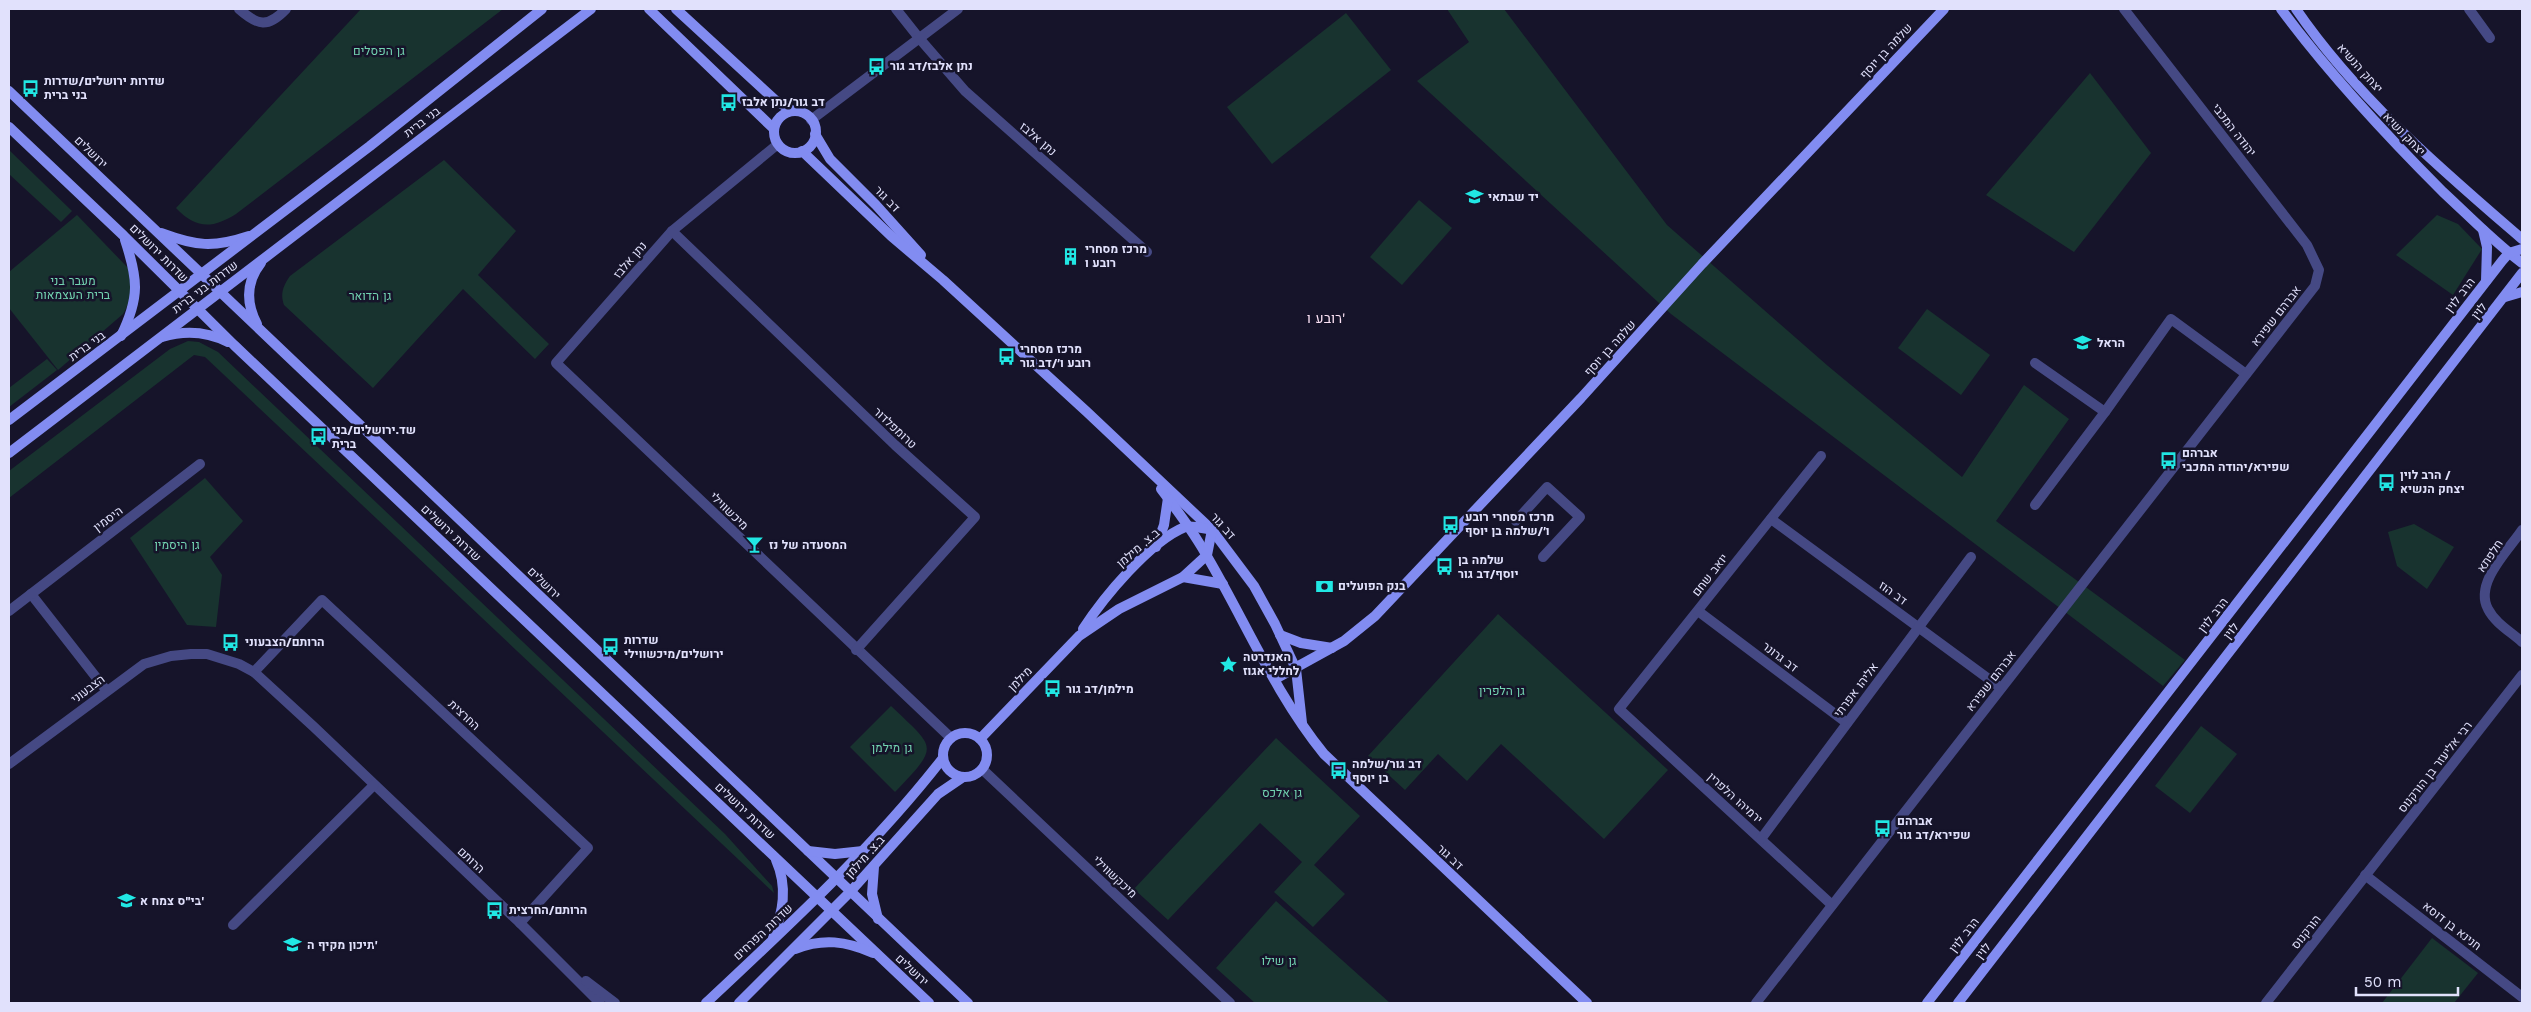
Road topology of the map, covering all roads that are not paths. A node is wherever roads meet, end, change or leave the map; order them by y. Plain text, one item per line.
1 (239, 9) edge
2 (286, 9) edge
3 (542, 9) edge
4 (591, 9) edge
5 (649, 9) edge
6 (676, 9) edge
7 (896, 9) edge
8 (958, 9) edge
9 (1944, 9) edge
10 (2124, 9) edge
11 (2281, 9) edge
12 (2296, 9) edge
13 (2469, 9) edge
14 (919, 38) junction
15 (2490, 38) dead end
16 (9, 91) edge
17 (793, 111) junction
18 (812, 120) junction
19 (9, 127) edge
20 (774, 128) junction
21 (815, 134) junction
22 (778, 144) junction
23 (802, 151) junction
24 (2482, 230) junction
25 (156, 231) junction
26 (672, 231) junction
27 (257, 233) junction
28 (124, 236) junction
29 (2522, 239) edge
30 (2522, 249) edge
31 (1147, 252) dead end
32 (2509, 253) junction
33 (268, 256) junction
34 (2522, 264) edge
35 (2319, 270) joint
36 (2522, 273) edge
37 (202, 275) junction
38 (944, 280) junction
39 (2486, 281) junction
40 (180, 292) junction
41 (219, 292) junction
42 (2522, 292) edge
43 (2505, 297) junction
44 (197, 308) junction
45 (263, 333) junction
46 (120, 338) junction
47 (156, 338) junction
48 (234, 345) junction
49 (556, 363) joint
50 (2035, 363) dead end
51 (2246, 374) junction
52 (2105, 412) junction
53 (9, 420) edge
54 (9, 453) edge
55 (1821, 456) dead end
56 (200, 464) dead end
57 (1147, 470) junction
58 (1168, 498) junction
59 (2035, 505) dead end
60 (1771, 519) junction
61 (1516, 521) dead end
62 (1187, 527) junction
63 (1212, 530) junction
64 (2522, 530) edge
65 (1156, 546) junction
66 (1207, 555) junction
67 (1542, 557) dead end
68 (1971, 557) dead end
69 (1183, 577) junction
70 (1223, 584) junction
71 (31, 594) junction
72 (9, 611) edge
73 (1698, 611) junction
74 (1918, 627) junction
75 (1280, 635) junction
76 (1079, 636) junction
77 (2522, 642) edge
78 (1332, 648) junction
79 (856, 650) junction
80 (191, 654) joint
81 (1296, 669) junction
82 (254, 672) junction
83 (2522, 675) edge
84 (1275, 679) junction
85 (2001, 688) junction
86 (106, 690) junction
87 (1619, 709) joint
88 (1302, 723) junction
89 (1847, 723) junction
90 (951, 738) junction
91 (980, 739) junction
92 (943, 758) junction
93 (9, 764) edge
94 (982, 769) junction
95 (963, 776) junction
96 (374, 785) junction
97 (1761, 838) junction
98 (808, 851) junction
99 (863, 851) junction
100 (774, 855) junction
101 (874, 866) junction
102 (2366, 875) junction
103 (837, 879) junction
104 (850, 892) junction
105 (818, 897) junction
106 (1832, 905) junction
107 (832, 911) junction
108 (878, 919) junction
109 (520, 923) junction
110 (233, 925) dead end
111 (771, 941) junction
112 (792, 950) junction
113 (550, 954) junction
114 (878, 955) junction
115 (2522, 998) edge
116 (600, 1003) edge
117 (615, 1003) edge
118 (706, 1003) edge
119 (739, 1003) edge
120 (929, 1003) edge
121 (968, 1003) edge
122 (1230, 1003) edge
123 (1588, 1003) edge
124 (1756, 1003) edge
125 (1927, 1003) edge
126 (1958, 1003) edge
127 (2266, 1003) edge

1 - 2 street
3 - 27 main road, בני ברית
4 - 33 main road, בני ברית
5 - 20 main road
6 - 17 main road
7 - 14 street, נתן אלבז
8 - 14 street
9 - 78 main road, שלמה בן יוסף
10 - 35 street, יהודה המכבי
11 - 24 main road, יצחק נשיא
12 - 29 main road, יצחק הנשיא
13 - 15 street
14 - 18 street
14 - 31 street, נתן אלבז
16 - 25 main road, ירושלים
17 - 18 main road
17 - 20 main road
18 - 21 main road
19 - 28 main road, שדרות ירושלים
20 - 22 main road
21 - 23 main road
21 - 38 main road, דב גור
22 - 23 main road
22 - 26 street, נתן אלבז
23 - 38 main road, דב גור
24 - 32 main road, יצחק נשיא
24 - 39 main road
25 - 27 main road
25 - 37 main road, שדרות ירושלים
26 - 49 street, נתן אלבז
26 - 79 street, טרומפלדור
27 - 37 main road, שדרות בני ברית
28 - 40 main road, שדרות ירושלים
28 - 46 main road
30 - 32 main road
32 - 34 main road, יצחק נשיא
32 - 39 main road, הרב לוין
33 - 41 main road, שדרות בני ברית
33 - 45 main road
35 - 51 street, אברהם שפירא
36 - 43 main road, לוין
37 - 40 main road, שדרות בני ברית
37 - 41 main road, שדרות ירושלים
38 - 57 main road, דב גור
39 - 125 main road, הרב לוין
40 - 44 main road, שדרות ירושלים
40 - 46 main road, בני ברית
41 - 44 main road, שדרות בני ברית
41 - 45 main road, שדרות ירושלים
42 - 43 main road
43 - 126 main road, לוין
44 - 47 main road, שדרות בני ברית
44 - 48 main road, שדרות ירושלים
45 - 98 main road, ירושלים
46 - 53 main road, בני ברית
47 - 48 main road
47 - 54 main road
48 - 100 main road, שדרות ירושלים
49 - 79 street, מיכשווילי
50 - 52 street
51 - 52 street
51 - 85 street, אברהם שפירא
52 - 59 street
55 - 60 street, יואב שחם
56 - 71 street, היסמין
57 - 58 main road, דב גור
57 - 63 main road, דב גור
58 - 62 main road, דב גור
58 - 65 main road
60 - 73 street, יואב שחם
60 - 74 street, דב הוז
61 - 67 street
62 - 63 main road
62 - 65 main road, ב.צ. מילמן
62 - 66 main road, דב גור
63 - 66 main road
63 - 75 main road, דב גור
64 - 77 street, חלפתא
65 - 76 main road, ב.צ. מילמן
66 - 69 main road
66 - 70 main road, דב גור
68 - 74 street, אליהו אפרתי
69 - 70 main road
69 - 76 main road
70 - 84 main road, דב גור
71 - 72 street, היסמין
71 - 86 street
73 - 87 street, יואב שחם
73 - 89 street, דב גרונר
74 - 85 street, דב הוז
74 - 89 street, אליהו אפרתי
75 - 78 main road
75 - 81 main road, דב גור
76 - 91 main road, מילמן
78 - 81 main road, שלמה בן יוסף
79 - 90 street, מיכשווילי
80 - 82 street, הרותם
80 - 86 street, הצבעוני
81 - 84 main road, שלמה בן יוסף
81 - 88 main road, דב גור
82 - 96 street, הרותם
82 - 109 street, החרצית
83 - 102 street, רבי אליעזר בן הורקנוס
84 - 88 main road, דב גור
85 - 106 street, אברהם שפירא
86 - 93 street, הצבעוני
87 - 97 street, ירמיהו הלפרין
88 - 123 main road, דב גור
89 - 97 street, אליהו אפרתי
90 - 91 main road
90 - 92 main road
91 - 94 main road
92 - 95 main road
92 - 99 main road, ב.צ. מילמן
94 - 95 main road
94 - 122 street, מיכקשווילי
95 - 101 main road, ב.צ. מילמן
96 - 109 street, הרותם
96 - 110 street
97 - 106 street, ירמיהו הלפרין
98 - 99 main road
98 - 103 main road
99 - 103 main road, ב.צ. מילמן
100 - 105 main road, שדרות ירושלים
100 - 111 main road
101 - 104 main road, ב.צ. מילמן
101 - 108 main road
102 - 115 street, חנינא בן דוסא
102 - 127 street, הורקנוס
103 - 104 main road
103 - 105 main road, שדרות הפרחים
104 - 107 main road
104 - 108 main road
105 - 107 main road, שדרות ירושלים
105 - 111 main road, שדרות הפרחים
106 - 124 street, אברהם שפירא
107 - 112 main road
107 - 114 main road, שדרות ירושלים
108 - 121 main road
109 - 113 street, הרותם
111 - 118 main road, שדרות הפרחים
112 - 114 main road
112 - 119 main road
113 - 116 street, הרותם
113 - 117 street, הרותם
114 - 120 main road, ירושלים

